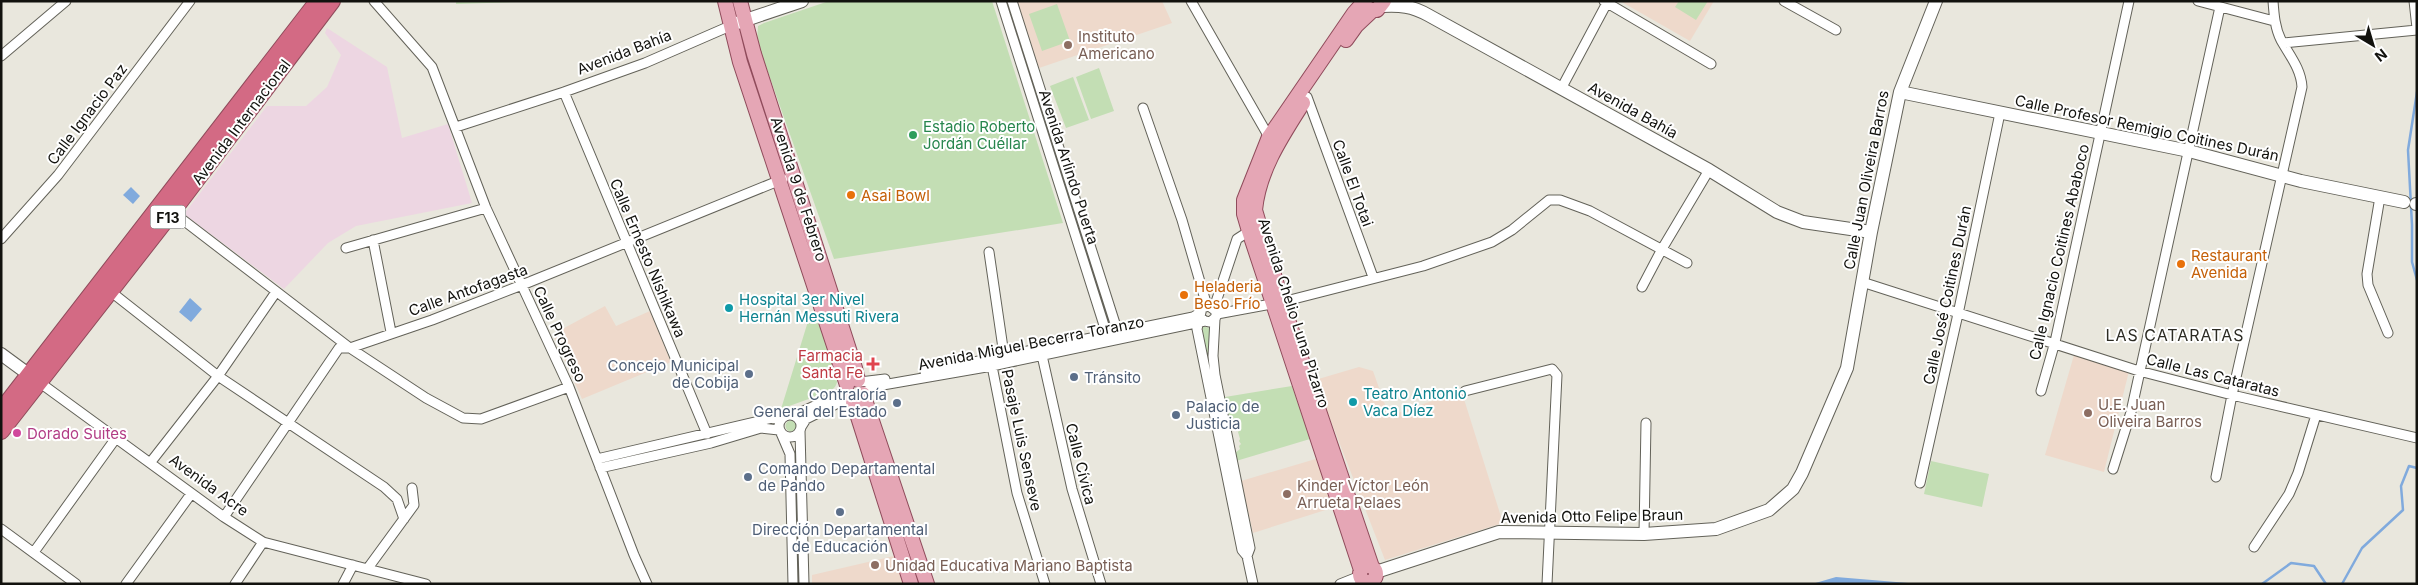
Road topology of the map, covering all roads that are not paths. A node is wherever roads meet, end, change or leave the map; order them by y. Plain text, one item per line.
1 (66, 1) edge
2 (190, 1) edge
3 (318, 1) edge
4 (332, 1) edge
5 (374, 1) edge
6 (725, 1) edge
7 (740, 1) edge
8 (802, 1) edge
9 (1001, 1) edge
10 (1012, 1) edge
11 (1192, 1) edge
12 (1784, 1) edge
13 (1807, 1) edge
14 (1936, 1) edge
15 (2129, 1) edge
16 (2198, 1) edge
17 (2273, 1) edge
18 (2414, 1) edge
19 (1607, 2) edge
20 (1373, 4) edge
21 (2220, 7) junction
22 (1802, 11) junction
23 (744, 20) junction
24 (2274, 21) junction
25 (730, 26) junction
26 (2417, 29) edge
27 (1836, 30) dead end
28 (2283, 43) junction
29 (1, 56) edge
30 (1711, 64) dead end
31 (1561, 89) junction
32 (564, 92) junction
33 (1900, 92) junction
34 (1307, 97) junction
35 (1143, 108) dead end
36 (2000, 113) junction
37 (456, 126) junction
38 (2100, 132) junction
39 (1269, 137) junction
40 (2189, 151) junction
41 (1709, 170) junction
42 (794, 174) junction
43 (2281, 175) junction
44 (780, 180) junction
45 (2380, 197) junction
46 (2412, 203) edge
47 (167, 208) junction
48 (486, 208) junction
49 (1254, 229) junction
50 (1871, 232) junction
51 (1, 238) edge
52 (373, 240) junction
53 (626, 243) junction
54 (346, 248) dead end
55 (1662, 249) junction
56 (989, 252) dead end
57 (1687, 263) dead end
58 (1373, 277) junction
59 (1862, 282) junction
60 (522, 285) junction
61 (1642, 288) dead end
62 (110, 291) junction
63 (276, 292) junction
64 (1278, 303) junction
65 (1958, 314) junction
66 (1207, 315) junction
67 (1181, 327) junction
68 (391, 332) junction
69 (2388, 333) dead end
70 (1119, 336) junction
71 (1198, 336) junction
72 (1108, 338) junction
73 (2055, 342) junction
74 (350, 348) junction
75 (1041, 352) junction
76 (1, 354) edge
77 (1004, 356) junction
78 (992, 362) junction
79 (2139, 370) junction
80 (218, 376) junction
81 (34, 378) junction
82 (570, 387) junction
83 (855, 390) junction
84 (1465, 391) dead end
85 (2041, 391) dead end
86 (2232, 395) junction
87 (1, 411) edge
88 (785, 415) junction
89 (795, 415) junction
90 (2316, 415) junction
91 (1646, 423) dead end
92 (289, 424) junction
93 (801, 429) junction
94 (1, 431) edge
95 (780, 431) junction
96 (707, 434) junction
97 (116, 438) junction
98 (2417, 438) edge
99 (150, 463) junction
100 (598, 464) junction
101 (2112, 469) dead end
102 (2216, 477) dead end
103 (1920, 483) dead end
104 (412, 488) dead end
105 (191, 494) junction
106 (224, 517) junction
107 (404, 519) junction
108 (1, 529) edge
109 (1551, 531) junction
110 (1644, 534) junction
111 (263, 542) junction
112 (2254, 547) dead end
113 (34, 552) junction
114 (1247, 556) junction
115 (353, 565) junction
116 (368, 568) junction
117 (1369, 577) edge
118 (76, 584) edge
119 (126, 584) edge
120 (235, 584) edge
121 (343, 584) edge
122 (426, 584) edge
123 (647, 584) edge
124 (793, 584) edge
125 (804, 584) edge
126 (911, 584) edge
127 (927, 584) edge
128 (1046, 584) edge
129 (1100, 584) edge
130 (1253, 584) edge
131 (1340, 584) edge
132 (1548, 584) edge

1 - 29 street
2 - 51 street, Calle Ignacio Paz
3 - 47 highway, Avenida Internacional / F13
4 - 47 highway, Avenida Internacional / F13
5 - 37 street, Calle Progreso
6 - 25 main road, Avenida 9 de Febrero
7 - 23 main road, Avenida 9 de Febrero
8 - 23 street, Avenida Bahía
9 - 72 street, Avenida Arlindo Puerta
10 - 70 street, Avenida Arlindo Puerta
11 - 39 street
12 - 22 street
13 - 22 street
14 - 33 street, Calle Juan Oliveira Barros
15 - 38 street, Calle Ignacio Coitines Ababoco
16 - 21 street
17 - 24 street
18 - 26 street
19 - 30 street
19 - 31 street
20 - 31 street, Avenida Bahía
20 - 34 main road, Avenida Chelio Luna Pizarro
20 - 39 main road, Avenida Chelio Luna Pizarro
21 - 24 street
21 - 40 street
22 - 27 street
23 - 25 street, Avenida Bahía
23 - 42 main road, Avenida 9 de Febrero
24 - 28 street
25 - 32 street, Avenida Bahía
25 - 44 main road, Avenida 9 de Febrero
26 - 28 street
28 - 43 street
31 - 41 street, Avenida Bahía
32 - 37 street, Avenida Bahía
32 - 53 street, Calle Ernesto Nishikawa
33 - 36 street, Calle Profesor Remigio Coitines Durán
33 - 50 street, Calle Juan Oliveira Barros
34 - 49 main road, Avenida Chelio Luna Pizarro
34 - 58 street, Calle El Totai
35 - 66 street
36 - 38 street, Calle Profesor Remigio Coitines Durán
36 - 65 street, Calle José Coitines Durán
37 - 48 street, Calle Progreso
38 - 40 street, Calle Profesor Remigio Coitines Durán
38 - 73 street, Calle Ignacio Coitines Ababoco
39 - 49 main road, Avenida Chelio Luna Pizarro
40 - 43 street, Calle Profesor Remigio Coitines Durán
40 - 79 street
41 - 50 street, Avenida Bahía
41 - 55 street
42 - 44 street, Calle Antofagasta
42 - 83 main road, Avenida 9 de Febrero
43 - 45 street, Calle Profesor Remigio Coitines Durán
43 - 86 street
44 - 53 street, Calle Antofagasta
44 - 83 main road, Avenida 9 de Febrero
45 - 46 street, Calle Profesor Remigio Coitines Durán
45 - 69 street
47 - 62 highway, Avenida Internacional / F13
47 - 63 street
47 - 81 highway, Avenida Internacional / F13
48 - 52 street
48 - 60 street, Calle Progreso
49 - 64 main road, Avenida Chelio Luna Pizarro
49 - 66 street
50 - 59 street, Calle Juan Oliveira Barros
52 - 54 street
52 - 68 street
53 - 60 street, Calle Antofagasta
53 - 96 street, Calle Ernesto Nishikawa
55 - 57 street, Avenida Miguel Becerra Toranzo
55 - 58 street, Avenida Miguel Becerra Toranzo
55 - 61 street
56 - 77 street
58 - 64 street, Avenida Miguel Becerra Toranzo
59 - 65 street, Calle Las Cataratas
59 - 110 street, Avenida Otto Felipe Braun
60 - 68 street, Calle Antofagasta
60 - 82 street, Calle Progreso
62 - 80 street
62 - 81 highway, Avenida Internacional / F13
63 - 74 street
63 - 80 street
64 - 66 street, Avenida Miguel Becerra Toranzo
64 - 117 main road, Avenida Chelio Luna Pizarro
65 - 73 street, Calle Las Cataratas
65 - 103 street, Calle José Coitines Durán
66 - 67 street, Avenida Miguel Becerra Toranzo
66 - 70 street, Avenida Miguel Becerra Toranzo
66 - 71 street
66 - 114 street
67 - 70 street, Avenida Miguel Becerra Toranzo
67 - 71 street
68 - 74 street, Calle Antofagasta
70 - 72 street, Avenida Miguel Becerra Toranzo
71 - 114 street
72 - 75 street, Avenida Miguel Becerra Toranzo
73 - 79 street, Calle Las Cataratas
73 - 85 street, Calle Ignacio Coitines Ababoco
74 - 82 street
74 - 92 street, Calle Antofagasta
75 - 77 street, Avenida Miguel Becerra Toranzo
75 - 78 street, Avenida Miguel Becerra Toranzo
75 - 129 street, Calle Cívica
76 - 81 street, Avenida Acre
77 - 78 street, Avenida Miguel Becerra Toranzo
78 - 83 street, Avenida Miguel Becerra Toranzo
78 - 128 street, Pasaje Luis Senseve
79 - 86 street, Calle Las Cataratas
79 - 101 street
80 - 92 street
80 - 99 street
81 - 87 highway, Avenida Internacional / F13
81 - 94 highway, Avenida Internacional / F13
81 - 97 street, Avenida Acre
82 - 100 street, Calle Progreso
83 - 89 street, Avenida Miguel Becerra Toranzo
83 - 93 street, Avenida Miguel Becerra Toranzo
83 - 126 main road, Avenida 9 de Febrero
83 - 127 main road, Avenida 9 de Febrero
84 - 109 street
86 - 90 street, Calle Las Cataratas
86 - 102 street
88 - 89 street
88 - 95 street
88 - 96 street
89 - 93 street
90 - 98 street, Calle Las Cataratas
90 - 112 street
91 - 110 street
92 - 106 street, Calle Antofagasta
92 - 107 street
93 - 95 street
93 - 125 street
95 - 100 street
95 - 124 street
96 - 100 street
97 - 99 street, Avenida Acre
97 - 113 street
99 - 105 street, Avenida Acre
100 - 123 street, Calle Progreso
104 - 107 street
105 - 106 street, Avenida Acre
105 - 119 street
106 - 111 street, Avenida Acre
107 - 116 street
108 - 113 street
109 - 110 street, Avenida Otto Felipe Braun
109 - 117 street, Avenida Otto Felipe Braun
109 - 132 street
111 - 115 street, Avenida Acre
111 - 120 street
113 - 118 street
114 - 130 street
115 - 116 street, Avenida Acre
115 - 121 street
116 - 122 street, Avenida Acre
117 - 131 street, Avenida Otto Felipe Braun

